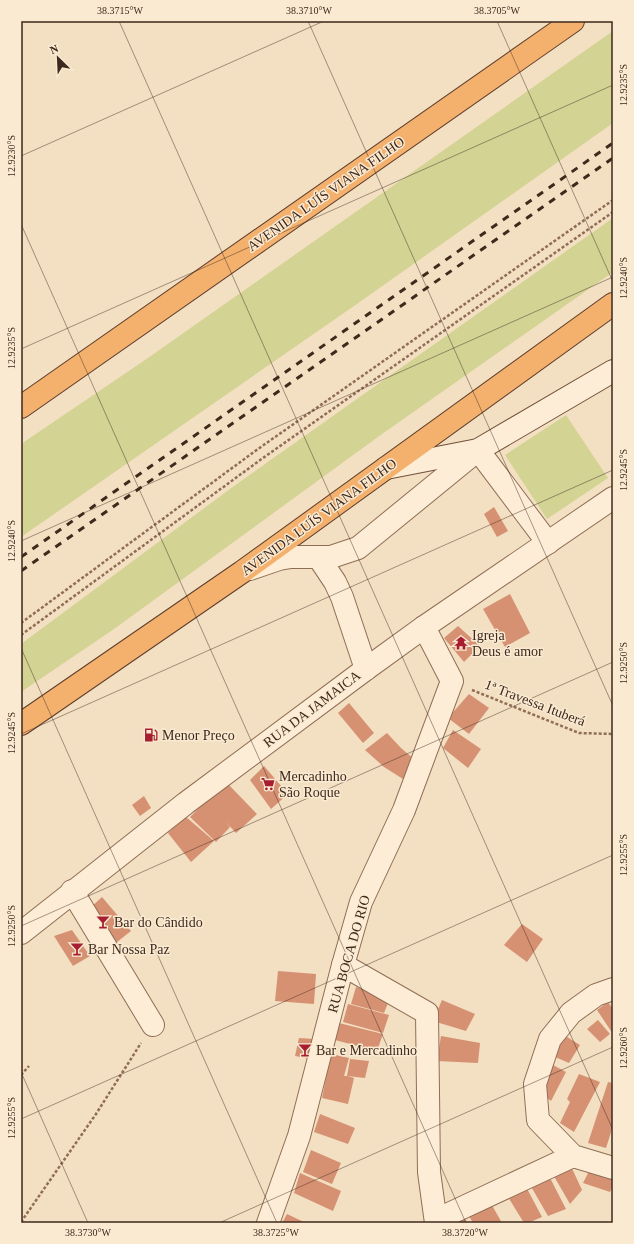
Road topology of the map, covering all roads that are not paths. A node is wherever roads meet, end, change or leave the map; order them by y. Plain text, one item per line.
1 (573, 21) edge
2 (613, 304) edge
3 (613, 371) edge
4 (21, 407) edge
5 (478, 450) junction
6 (386, 468) junction
7 (613, 498) edge
8 (548, 543) junction
9 (319, 558) junction
10 (242, 572) junction
11 (424, 627) junction
12 (366, 669) junction
13 (21, 724) edge
14 (72, 891) junction
15 (21, 933) edge
16 (343, 965) junction
17 (613, 989) edge
18 (153, 1025) road end
19 (573, 1156) junction
20 (613, 1168) edge
21 (436, 1222) edge
22 (268, 1223) edge

1 - 4 highway, AVENIDA LUÍS VIANA FILHO
2 - 6 highway, AVENIDA LUÍS VIANA FILHO
3 - 5 street
5 - 6 street
5 - 8 street
5 - 9 street
6 - 10 highway, AVENIDA LUÍS VIANA FILHO
7 - 8 street, RUA DA JAMAICA
8 - 11 street, RUA DA JAMAICA
9 - 10 street
9 - 12 street
10 - 13 highway, AVENIDA LUÍS VIANA FILHO
11 - 12 street, RUA DA JAMAICA
11 - 16 street, RUA BOCA DO RIO
12 - 14 street, RUA DA JAMAICA
14 - 15 street, RUA DA JAMAICA
14 - 18 street
16 - 21 street
16 - 22 street, RUA BOCA DO RIO
17 - 19 street
19 - 20 street
19 - 21 street

